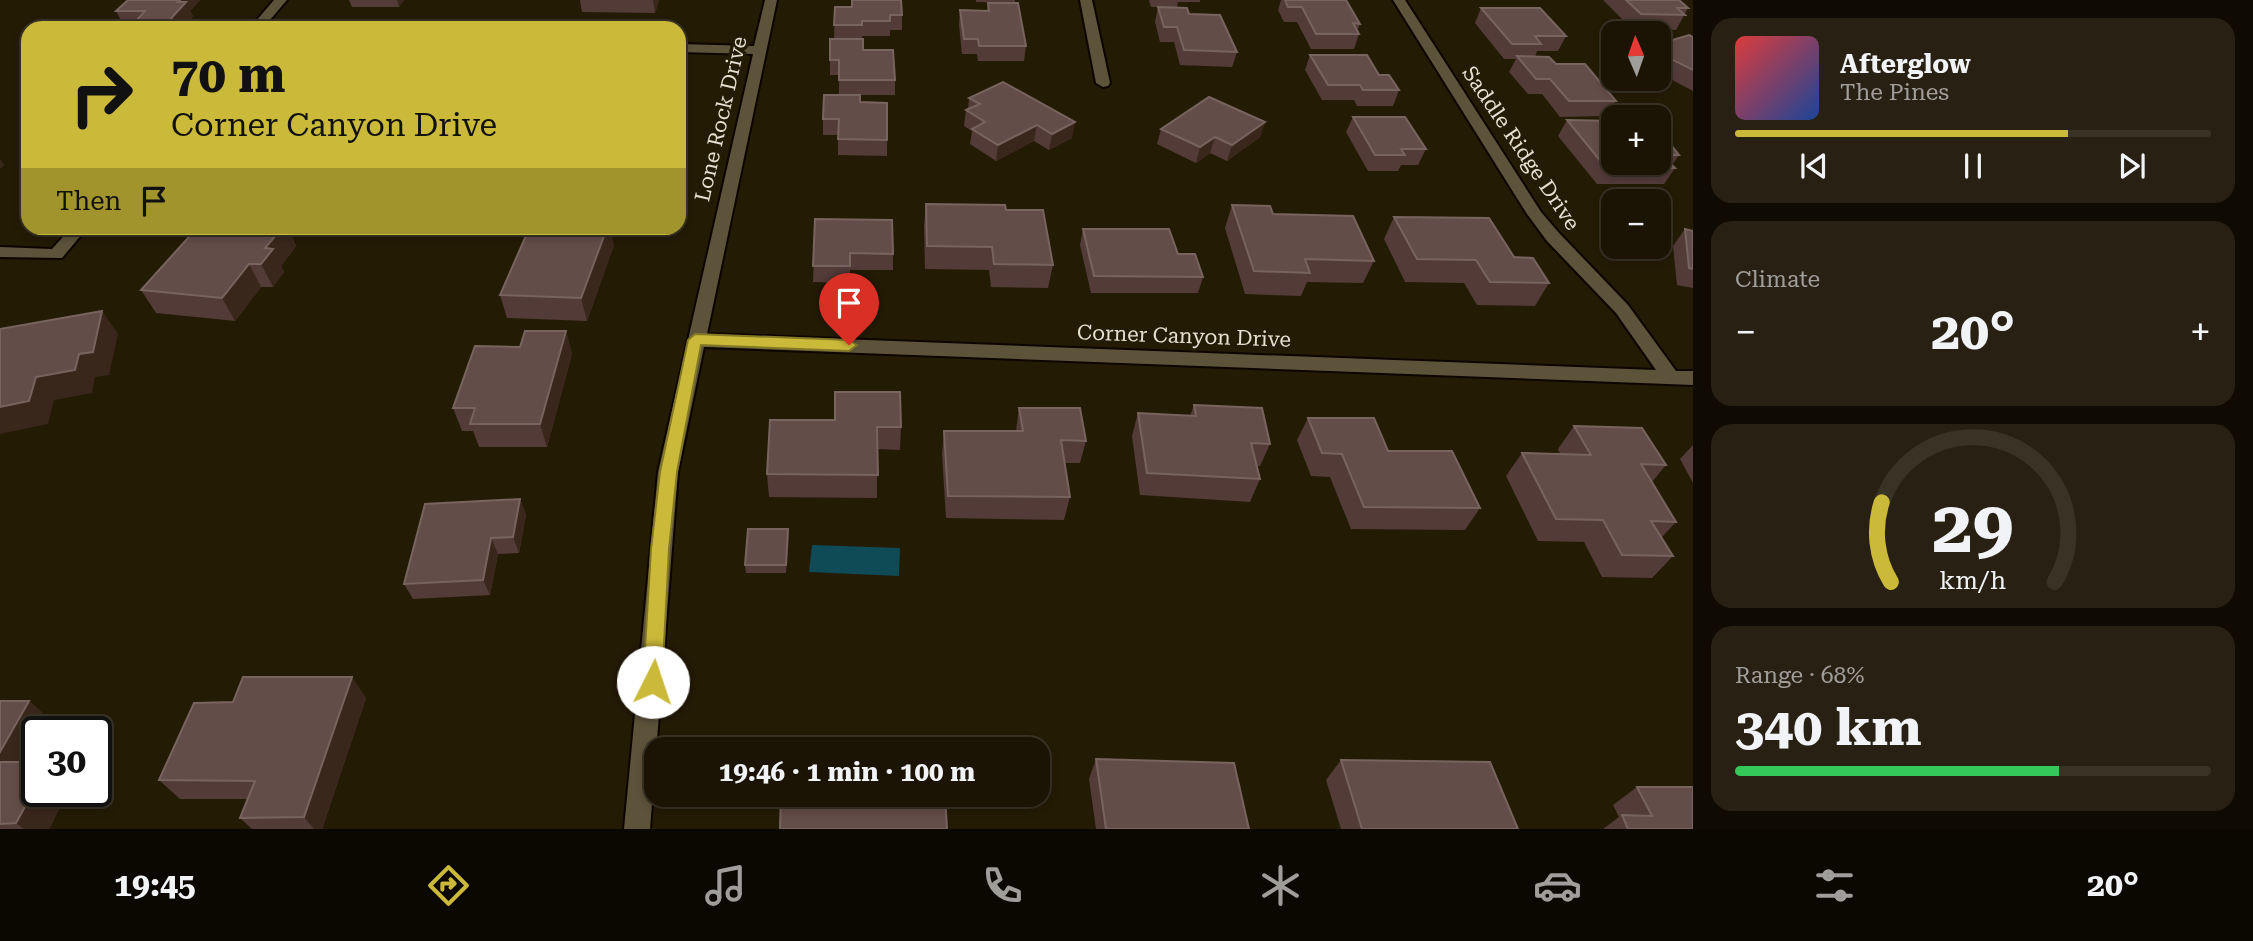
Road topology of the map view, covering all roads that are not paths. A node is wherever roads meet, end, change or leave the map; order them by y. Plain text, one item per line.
1 (281, 0) edge
2 (771, 0) edge
3 (1086, 0) edge
4 (1398, 0) edge
5 (262, 21) edge
6 (686, 48) edge
7 (760, 50) junction
8 (1103, 83) dead end
9 (73, 235) edge
10 (0, 252) edge
11 (695, 340) junction
12 (1671, 377) junction
13 (1693, 378) edge
14 (637, 829) edge

1 - 5 street
2 - 7 street, Lone Rock Drive
3 - 8 street
4 - 12 street, Saddle Ridge Drive
6 - 7 street
7 - 11 street, Lone Rock Drive
9 - 10 street
11 - 12 street, Corner Canyon Drive
11 - 14 street, Lone Rock Drive
12 - 13 street, Corner Canyon Drive

